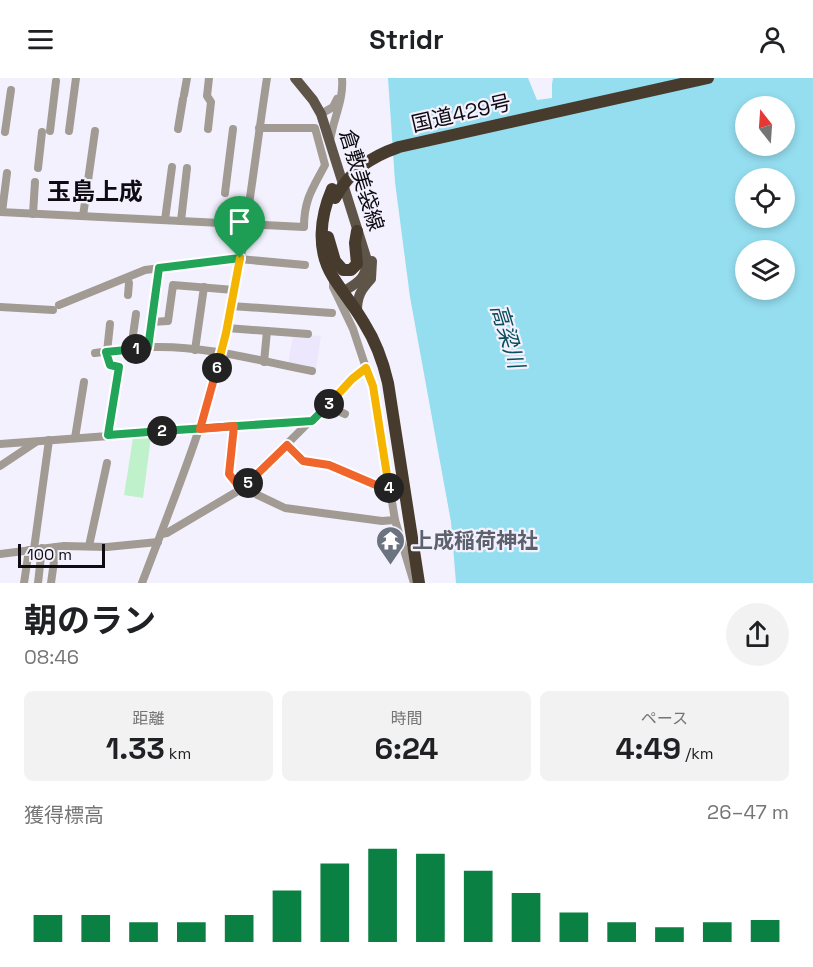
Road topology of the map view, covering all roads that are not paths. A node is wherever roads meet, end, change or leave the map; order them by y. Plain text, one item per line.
1 (76, 78) edge
2 (187, 78) edge
3 (209, 78) edge
4 (267, 78) edge
5 (295, 78) edge
6 (342, 78) edge
7 (684, 78) edge
8 (708, 78) edge
9 (56, 81) dead end
10 (11, 90) dead end
11 (321, 114) junction
12 (262, 128) junction
13 (178, 129) dead end
14 (208, 129) dead end
15 (233, 129) dead end
16 (69, 131) dead end
17 (95, 131) dead end
18 (4, 132) dead end
19 (330, 141) junction
20 (172, 167) dead end
21 (38, 168) dead end
22 (187, 168) dead end
23 (7, 173) dead end
24 (35, 182) dead end
25 (225, 193) dead end
26 (334, 194) junction
27 (1, 212) edge
28 (33, 214) junction
29 (83, 216) junction
30 (165, 220) junction
31 (181, 221) junction
32 (245, 224) junction
33 (328, 233) junction
34 (359, 237) junction
35 (240, 258) junction
36 (305, 265) dead end
37 (158, 270) junction
38 (333, 278) junction
39 (127, 279) junction
40 (204, 288) junction
41 (234, 290) junction
42 (344, 291) junction
43 (128, 295) dead end
44 (231, 306) junction
45 (0, 307) edge
46 (357, 311) junction
47 (332, 313) dead end
48 (136, 314) dead end
49 (151, 322) junction
50 (110, 324) dead end
51 (227, 328) junction
52 (267, 331) junction
53 (308, 334) dead end
54 (148, 348) junction
55 (131, 349) junction
56 (195, 350) junction
57 (106, 352) junction
58 (221, 352) junction
59 (95, 353) dead end
60 (264, 362) junction
61 (366, 368) junction
62 (312, 371) dead end
63 (84, 382) dead end
64 (327, 406) junction
65 (345, 414) dead end
66 (312, 421) junction
67 (234, 426) junction
68 (200, 429) junction
69 (108, 435) junction
70 (75, 438) junction
71 (49, 440) junction
72 (39, 441) junction
73 (0, 444) edge
74 (287, 445) junction
75 (107, 463) dead end
76 (0, 466) edge
77 (242, 488) junction
78 (390, 491) junction
79 (395, 520) junction
80 (159, 538) junction
81 (89, 546) junction
82 (56, 547) junction
83 (35, 549) junction
84 (0, 554) edge
85 (24, 583) edge
86 (38, 583) edge
87 (51, 583) edge
88 (142, 583) edge
89 (414, 583) edge
90 (419, 583) edge

1 - 16 street
2 - 13 street
3 - 14 street
4 - 12 street
5 - 11 main road, 倉敷美袋線
6 - 11 street
6 - 19 street
7 - 26 highway, 国道429号
8 - 26 highway, 国道429号, bridge
9 - 21 street
10 - 18 street
11 - 19 main road, 倉敷美袋線
12 - 32 street
12 - 32 street
15 - 25 street
17 - 29 street
19 - 34 main road, 倉敷美袋線
20 - 30 street
22 - 31 street
23 - 27 street
24 - 28 street
26 - 33 highway, 国道429号
26 - 38 highway, 国道429号
27 - 28 street
28 - 29 street
29 - 30 street
30 - 31 street
31 - 32 street
32 - 35 street
33 - 34 highway
33 - 42 highway, 国道429号
34 - 42 main road, 倉敷美袋線
34 - 46 main road
35 - 36 street
35 - 37 street
35 - 41 street
37 - 39 street
37 - 49 street
38 - 42 highway, 国道429号
38 - 61 street
39 - 43 street
39 - 45 street
40 - 41 street
40 - 49 street
40 - 56 street
41 - 44 street
42 - 46 highway, 国道429号
44 - 47 street
44 - 51 street
46 - 90 highway, 国道429号
48 - 55 street
49 - 54 street
50 - 57 street
51 - 52 street
51 - 58 street
52 - 53 street
52 - 60 street
54 - 55 street
54 - 56 street
55 - 57 street
56 - 58 street
57 - 59 street
57 - 69 street
58 - 60 street
58 - 68 street
60 - 62 street
61 - 64 street
61 - 78 street
63 - 70 street
64 - 65 street
64 - 66 street
66 - 67 street
66 - 74 street
67 - 68 street
67 - 77 street
68 - 69 street
68 - 80 street
69 - 70 street
70 - 71 street
71 - 72 street
71 - 83 street
72 - 73 street
72 - 76 street
74 - 77 street
74 - 78 street
75 - 81 street
77 - 79 street
77 - 80 street
78 - 79 street
79 - 89 street
80 - 81 street
80 - 88 street
81 - 82 street
82 - 83 street
82 - 87 street
83 - 84 street
83 - 85 street
83 - 86 street

